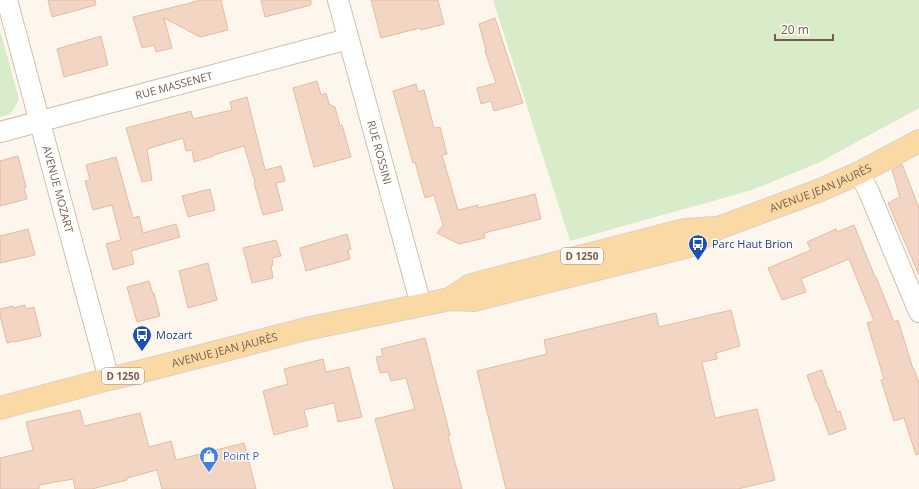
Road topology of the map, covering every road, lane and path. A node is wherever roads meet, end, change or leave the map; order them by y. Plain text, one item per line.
1 (7, 0) edge
2 (338, 0) edge
3 (348, 39) junction
4 (39, 121) junction
5 (0, 132) edge
6 (919, 141) edge
7 (860, 173) junction
8 (421, 305) junction
9 (919, 312) edge
10 (109, 379) junction
11 (0, 408) edge

1 - 4 street, AVENUE MOZART
2 - 3 street, RUE ROSSINI
3 - 4 street, RUE MASSENET
3 - 8 street, RUE ROSSINI
4 - 5 street, RUE MASSENET
4 - 10 street, AVENUE MOZART
6 - 7 main road, AVENUE JEAN JAURÈS / D 1250
7 - 8 main road, AVENUE JEAN JAURÈS / D 1250
7 - 9 street
8 - 10 main road, AVENUE JEAN JAURÈS / D 1250
10 - 11 main road, AVENUE JEAN JAURÈS / D 1250

